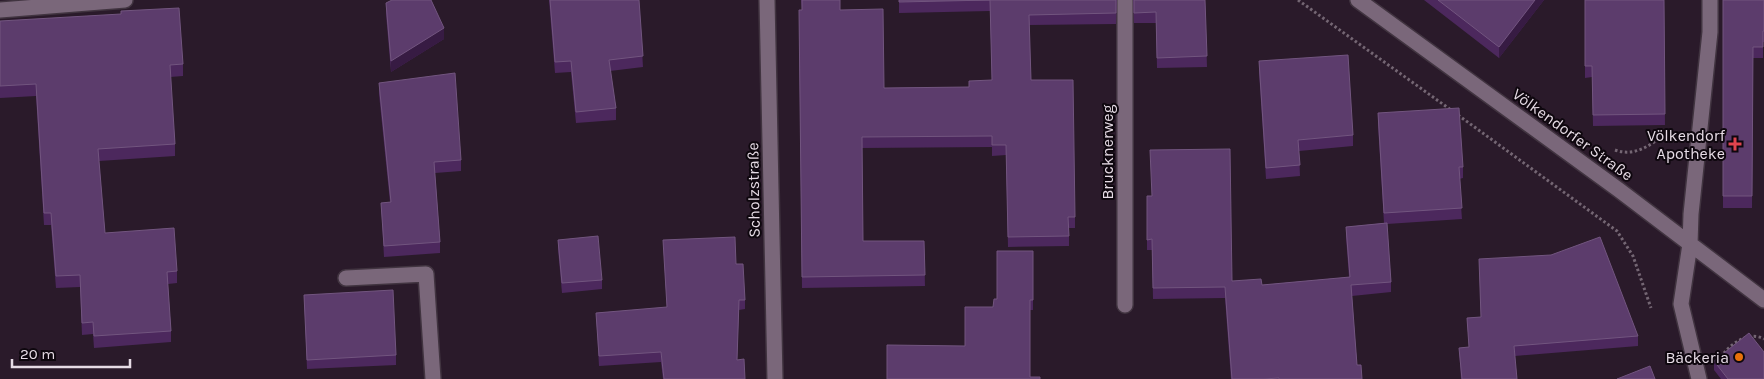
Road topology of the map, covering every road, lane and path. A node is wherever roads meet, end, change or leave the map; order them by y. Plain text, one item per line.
1 (125, 0) edge
2 (767, 0) edge
3 (1125, 0) edge
4 (1298, 0) edge
5 (1358, 0) edge
6 (1710, 0) edge
7 (0, 10) edge
8 (1672, 130) dead end
9 (1608, 148) dead end
10 (1690, 244) junction
11 (1633, 256) dead end
12 (346, 278) dead end
13 (1764, 300) edge
14 (1125, 305) dead end
15 (1764, 339) edge
16 (1720, 359) edge
17 (433, 379) edge
18 (775, 379) edge
19 (1699, 379) edge

1 - 7 street
2 - 18 street, Scholzstraße
3 - 14 street, Brucknerweg
4 - 11 path
5 - 10 street, Völkendorfer Straße
6 - 10 street
8 - 9 path
10 - 13 street, Völkendorfer Straße
10 - 19 street
12 - 17 street
15 - 16 path

